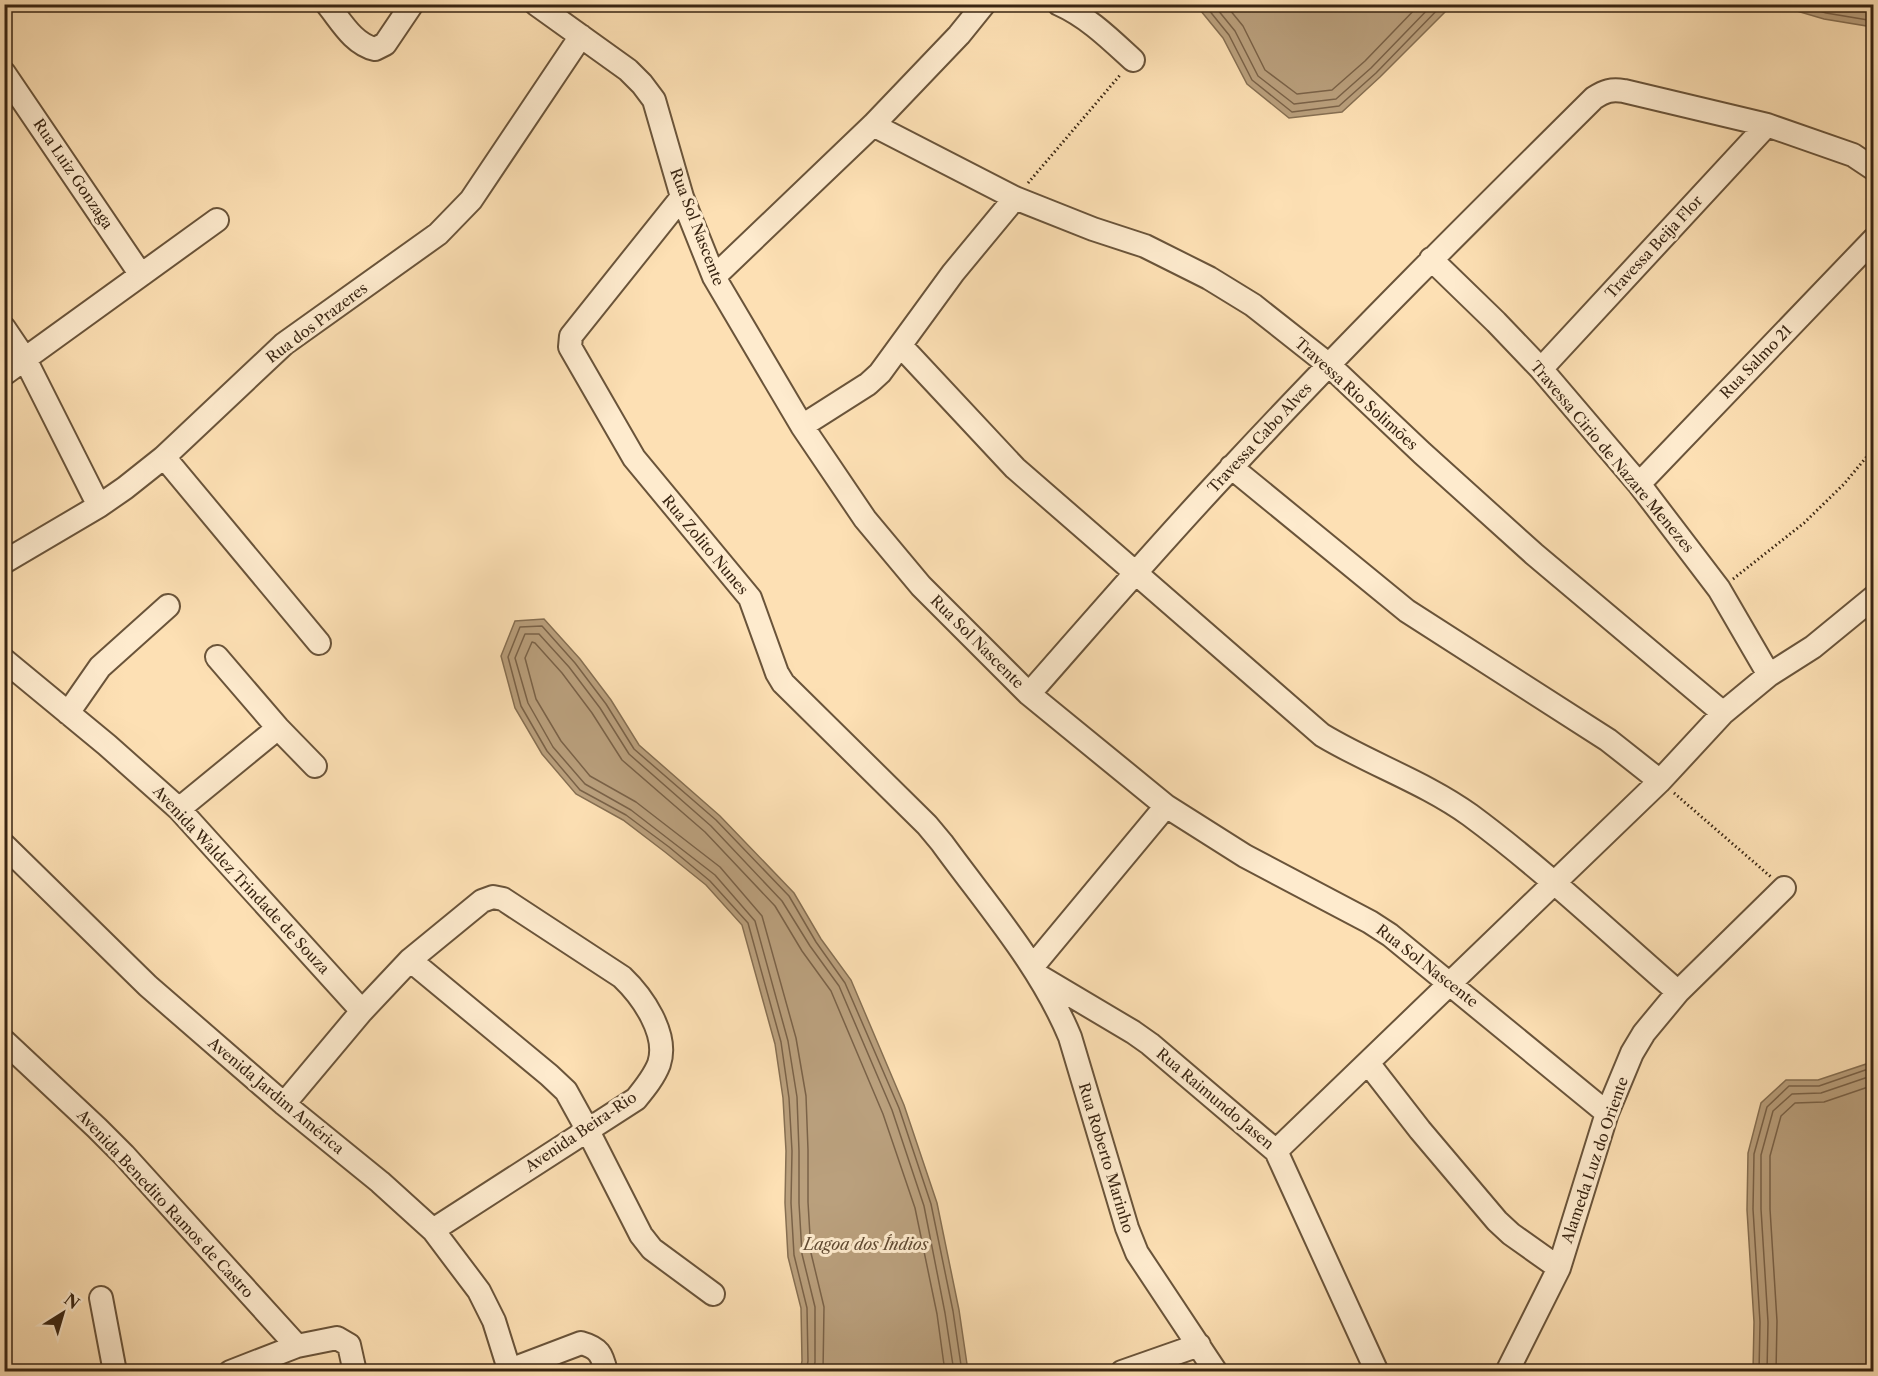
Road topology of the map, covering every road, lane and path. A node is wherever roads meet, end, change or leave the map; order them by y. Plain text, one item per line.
1 (327, 4) edge
2 (411, 4) edge
3 (536, 4) edge
4 (984, 4) edge
5 (1059, 4) edge
6 (581, 36) junction
7 (1132, 60) joint
8 (4, 73) edge
9 (873, 125) junction
10 (1767, 125) junction
11 (1874, 169) edge
12 (682, 197) junction
13 (1015, 198) junction
14 (218, 220) dead end
15 (1874, 239) edge
16 (1431, 259) junction
17 (141, 275) junction
18 (714, 277) junction
19 (4, 328) edge
20 (901, 346) junction
21 (25, 359) junction
22 (1329, 365) junction
23 (1541, 369) junction
24 (4, 374) edge
25 (801, 426) junction
26 (1874, 448) edge
27 (164, 457) junction
28 (1231, 467) junction
29 (1639, 484) junction
30 (99, 506) junction
31 (4, 562) edge
32 (1135, 573) junction
33 (1719, 589) junction
34 (1874, 597) edge
35 (168, 606) dead end
36 (319, 643) dead end
37 (217, 657) dead end
38 (4, 660) edge
39 (1769, 675) junction
40 (1029, 694) junction
41 (68, 712) junction
42 (1723, 713) junction
43 (278, 728) junction
44 (315, 766) dead end
45 (1660, 781) junction
46 (1166, 807) junction
47 (178, 809) junction
48 (4, 845) edge
49 (1554, 882) junction
50 (1784, 888) joint
51 (410, 960) junction
52 (1037, 971) junction
53 (1450, 983) junction
54 (1678, 992) junction
55 (363, 1011) junction
56 (4, 1041) edge
57 (1368, 1063) junction
58 (284, 1104) junction
59 (1607, 1113) junction
60 (587, 1129) junction
61 (1276, 1151) junction
62 (433, 1230) junction
63 (1559, 1268) junction
64 (713, 1294) dead end
65 (101, 1298) dead end
66 (1199, 1345) junction
67 (297, 1346) junction
68 (115, 1371) edge
69 (230, 1371) edge
70 (355, 1371) edge
71 (510, 1371) edge
72 (606, 1371) edge
73 (1122, 1371) edge
74 (1216, 1371) edge
75 (1377, 1371) edge
76 (1507, 1371) edge

1 - 2 street
3 - 6 street, Rua Sol Nascente
4 - 9 street
5 - 7 street
6 - 12 street, Rua Sol Nascente
6 - 27 street, Rua dos Prazeres
7 - 13 path
8 - 17 street, Rua Luiz Gonzaga
9 - 13 street, Travessa Rio Solimões
9 - 18 street
10 - 11 street
10 - 16 street, Travessa Cabo Alves
10 - 23 street, Travessa Beija Flor
12 - 18 street, Rua Sol Nascente
12 - 52 street, Rua Zolito Nunes
13 - 20 street
13 - 22 street, Travessa Rio Solimões
14 - 17 street
15 - 29 street, Rua Salmo 21
16 - 22 street, Travessa Cabo Alves
16 - 23 street, Travessa Cirio de Nazare Menezes
17 - 21 street
18 - 25 street, Rua Sol Nascente
19 - 21 street
20 - 25 street
20 - 32 street
21 - 24 street
21 - 30 street
22 - 28 street, Travessa Cabo Alves
22 - 42 street, Travessa Rio Solimões
23 - 29 street, Travessa Cirio de Nazare Menezes
25 - 40 street, Rua Sol Nascente
26 - 33 path
27 - 30 street, Rua dos Prazeres
27 - 36 street
28 - 32 street, Travessa Cabo Alves
28 - 45 street
29 - 33 street, Travessa Cirio de Nazare Menezes
30 - 31 street, Rua dos Prazeres
32 - 40 street, Travessa Cabo Alves
32 - 49 street
33 - 39 street, Travessa Cirio de Nazare Menezes
34 - 39 street
35 - 41 street
37 - 43 street
38 - 41 street, Avenida Waldez Trindade de Souza
39 - 42 street
40 - 46 street, Rua Sol Nascente
41 - 47 street, Avenida Waldez Trindade de Souza
42 - 45 street
43 - 44 street
43 - 47 street
45 - 49 street
45 - 50 path
46 - 52 street
46 - 53 street, Rua Sol Nascente
47 - 55 street, Avenida Waldez Trindade de Souza
48 - 58 street, Avenida Jardim América
49 - 53 street
49 - 54 street
50 - 54 street, Alameda Luz do Oriente
51 - 55 street
51 - 60 street
51 - 60 street, Avenida Beira-Rio
52 - 61 street, Rua Raimundo Jasen
52 - 66 street, Rua Roberto Marinho
53 - 57 street
53 - 59 street, Rua Sol Nascente
54 - 59 street, Alameda Luz do Oriente
55 - 58 street
56 - 67 street, Avenida Benedito Ramos de Castro
57 - 61 street
57 - 63 street
58 - 62 street, Avenida Jardim América
59 - 63 street, Alameda Luz do Oriente
60 - 62 street, Avenida Beira-Rio
60 - 64 street
61 - 75 street, Rua Raimundo Jasen
62 - 71 street, Avenida Jardim América
63 - 76 street, Alameda Luz do Oriente
65 - 68 street
66 - 73 street
66 - 74 street, Rua Roberto Marinho
67 - 69 street
67 - 70 street
71 - 72 street

